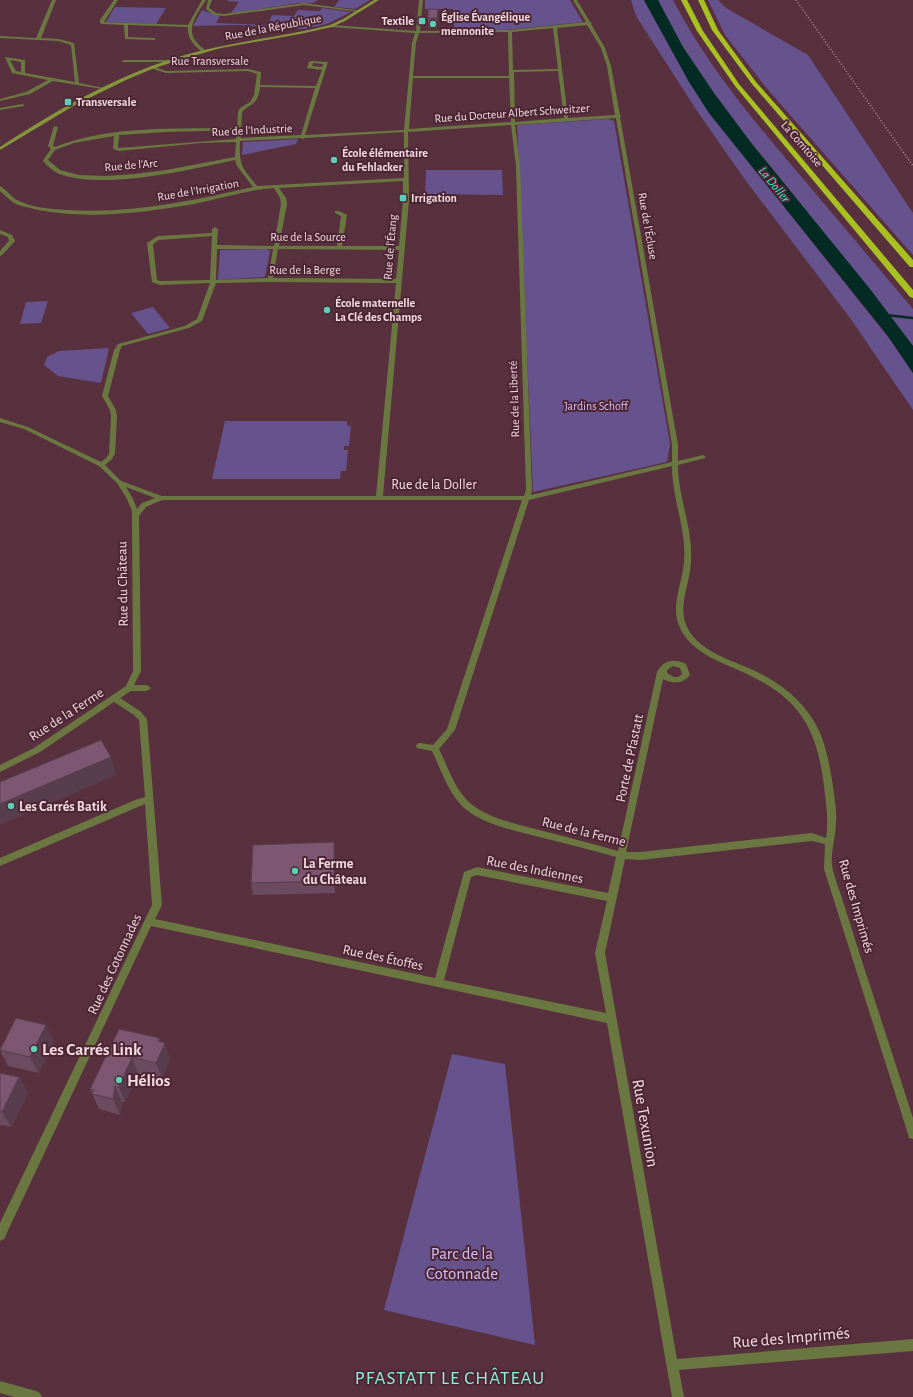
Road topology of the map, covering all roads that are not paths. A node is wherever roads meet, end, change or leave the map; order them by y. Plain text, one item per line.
1 (54, 0) edge
2 (116, 0) edge
3 (204, 0) edge
4 (210, 0) edge
5 (321, 0) edge
6 (377, 0) edge
7 (421, 0) edge
8 (575, 0) edge
9 (684, 0) edge
10 (700, 0) edge
11 (318, 5) junction
12 (359, 11) junction
13 (590, 23) junction
14 (126, 24) junction
15 (189, 26) junction
16 (331, 26) junction
17 (555, 26) junction
18 (510, 31) junction
19 (418, 32) junction
20 (0, 37) edge
21 (38, 39) junction
22 (154, 39) dead end
23 (204, 51) junction
24 (0, 57) edge
25 (7, 58) junction
26 (124, 61) dead end
27 (169, 61) junction
28 (152, 67) junction
29 (324, 69) dead end
30 (561, 70) junction
31 (512, 71) junction
32 (23, 74) junction
33 (412, 77) junction
34 (512, 77) junction
35 (52, 80) junction
36 (77, 84) junction
37 (257, 86) junction
38 (318, 87) junction
39 (102, 88) junction
40 (0, 100) edge
41 (22, 105) dead end
42 (0, 109) edge
43 (618, 116) junction
44 (566, 119) junction
45 (513, 123) junction
46 (56, 127) dead end
47 (239, 129) junction
48 (406, 131) junction
49 (117, 134) junction
50 (303, 138) junction
51 (238, 141) junction
52 (53, 148) junction
53 (0, 149) edge
54 (237, 158) junction
55 (405, 179) junction
56 (0, 188) edge
57 (256, 188) junction
58 (276, 188) junction
59 (337, 212) dead end
60 (0, 232) edge
61 (214, 247) junction
62 (276, 247) junction
63 (339, 248) junction
64 (402, 248) junction
65 (0, 254) edge
66 (913, 265) edge
67 (270, 280) junction
68 (398, 281) junction
69 (213, 283) junction
70 (913, 295) edge
71 (0, 420) edge
72 (703, 457) dead end
73 (676, 464) junction
74 (101, 465) junction
75 (118, 482) junction
76 (379, 497) junction
77 (161, 498) junction
78 (527, 498) junction
79 (135, 516) junction
80 (663, 668) dead end
81 (129, 688) junction
82 (147, 688) dead end
83 (114, 698) junction
84 (420, 746) dead end
85 (435, 748) junction
86 (0, 769) edge
87 (150, 799) junction
88 (829, 842) junction
89 (621, 855) junction
90 (0, 862) edge
91 (612, 898) junction
92 (149, 922) junction
93 (438, 983) junction
94 (611, 1019) junction
95 (913, 1134) edge
96 (0, 1234) edge
97 (913, 1345) edge
98 (673, 1365) junction
99 (0, 1387) edge
100 (36, 1397) edge
101 (678, 1397) edge

1 - 21 street
2 - 14 street
3 - 15 street
4 - 11 street
5 - 11 street
6 - 12 main road, Rue de la République
7 - 19 street, Rue de l'Étang
8 - 13 street, Rue de l'Écluse
9 - 70 highway, La Comtoise
10 - 66 highway, La Comtoise
11 - 12 street
12 - 16 main road, Rue de la République
13 - 17 street
13 - 43 street, Rue de l'Écluse
14 - 15 street
14 - 22 street
15 - 23 street
16 - 19 street
16 - 23 main road, Rue de la République
17 - 18 street
17 - 30 street
18 - 19 street
18 - 31 street, Rue de la Liberté
19 - 33 street, Rue de l'Étang
20 - 21 street
21 - 36 street
23 - 27 main road, Rue de la République
24 - 25 street
25 - 32 street
25 - 32 street
26 - 27 street, Rue de la République
27 - 28 main road, Rue de la République
28 - 37 street, Rue Transversale
28 - 39 main road, Rue de la République
29 - 38 street
30 - 31 street
30 - 44 street
31 - 34 street, Rue de la Liberté
32 - 35 street
33 - 34 street
33 - 48 street, Rue de l'Étang
34 - 45 street, Rue de la Liberté
35 - 36 street
35 - 40 street
36 - 39 street
37 - 38 street
37 - 47 street, Rue Transversale
38 - 50 street
39 - 53 main road, Rue de la République
41 - 42 street
43 - 44 street, Rue du Docteur Albert Schweitzer
43 - 73 street, Rue de l'Écluse
44 - 45 street, Rue du Docteur Albert Schweitzer
45 - 48 street, Rue du Docteur Albert Schweitzer
45 - 78 street, Rue de la Liberté
46 - 52 street, Rue de l'Arc
47 - 49 street
47 - 51 street, Rue Transversale
48 - 50 street, Rue de l'Industrie
48 - 55 street, Rue de l'Étang
49 - 51 street, Rue de l'Industrie
49 - 52 street
50 - 51 street, Rue de l'Industrie
51 - 54 street, Rue Transversale
52 - 54 street, Rue de l'Arc
54 - 57 street
55 - 58 street, Rue de l'Irrigation
55 - 64 street, Rue de l'Étang
56 - 57 street, Rue de l'Irrigation
57 - 58 street, Rue de l'Irrigation
58 - 62 street
59 - 63 street
60 - 65 street
61 - 62 street, Rue de la Source
61 - 69 street
61 - 69 street, Rue de la Berge
62 - 63 street, Rue de la Source
62 - 67 street
63 - 64 street, Rue de la Source
64 - 68 street, Rue de l'Étang
67 - 68 street, Rue de la Berge
67 - 69 street, Rue de la Berge
68 - 76 street, Rue de l'Étang
69 - 74 street
71 - 74 street, Rue du Château
72 - 73 street, Rue de la Doller
73 - 78 street, Rue de la Doller
73 - 88 street, Rue des Imprimés
74 - 75 street, Rue du Château
75 - 77 street, Rue du Château
75 - 79 street, Rue du Château
76 - 77 street, Rue de la Doller
76 - 78 street, Rue de la Doller
77 - 79 street
78 - 85 street, Rue de la Liberté
79 - 81 street, Rue du Château
80 - 89 street, Porte de Pfastatt
81 - 82 street
81 - 83 street, Rue de la Ferme
83 - 86 street, Rue de la Ferme
83 - 87 street, Rue des Cotonnades
84 - 85 street
85 - 89 street, Rue de la Ferme
87 - 90 street
87 - 92 street, Rue des Cotonnades
88 - 89 street, Rue de la Ferme
88 - 95 street, Rue des Imprimés
89 - 91 street, Rue Texunion
91 - 93 street, Rue des Indiennes
91 - 94 street, Rue Texunion
92 - 93 street, Rue des Étoffes
92 - 96 street, Rue des Cotonnades
93 - 94 street, Rue des Étoffes
94 - 98 street, Rue Texunion
97 - 98 street, Rue des Imprimés
98 - 101 street, Rue Texunion
99 - 100 street

